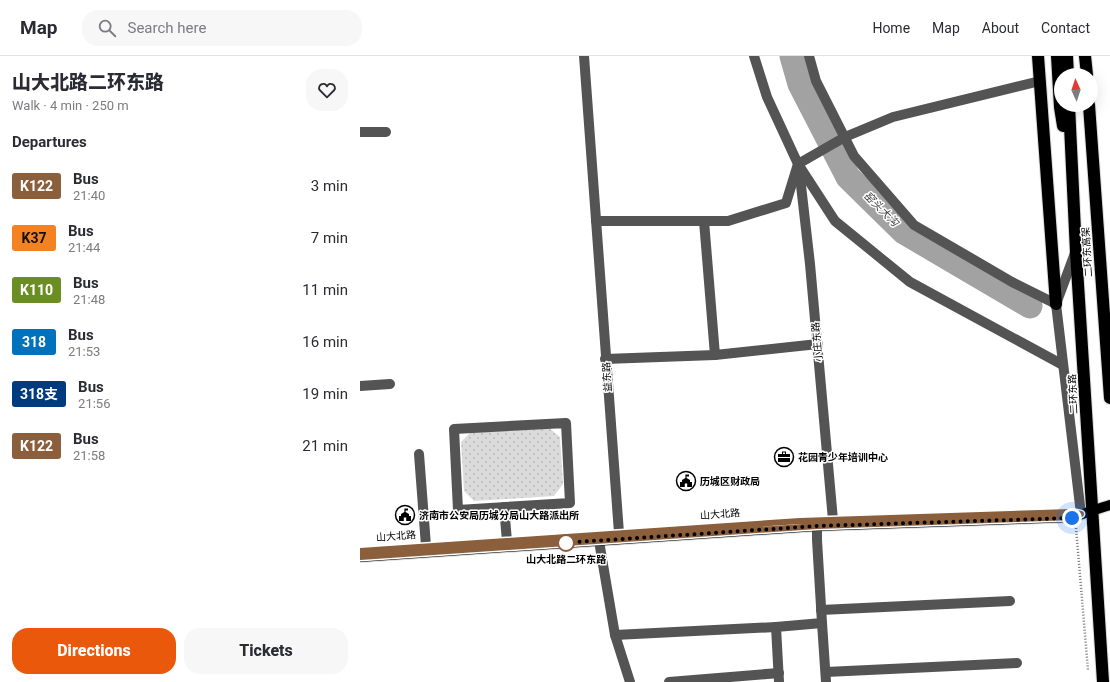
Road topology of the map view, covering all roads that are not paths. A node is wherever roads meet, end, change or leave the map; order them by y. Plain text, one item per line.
1 (584, 56) edge
2 (754, 56) edge
3 (809, 56) edge
4 (1038, 56) edge
5 (1057, 56) edge
6 (1067, 56) edge
7 (1085, 56) edge
8 (1068, 68) edge
9 (1086, 68) edge
10 (1040, 81) junction
11 (1069, 112) edge
12 (1090, 112) edge
13 (360, 132) edge
14 (386, 132) dead end
15 (845, 137) junction
16 (798, 164) junction
17 (1073, 192) junction
18 (596, 221) junction
19 (704, 221) junction
20 (1076, 252) junction
21 (1056, 304) junction
22 (818, 344) junction
23 (715, 355) junction
24 (605, 359) junction
25 (1063, 365) junction
26 (390, 384) dead end
27 (360, 386) edge
28 (1110, 398) edge
29 (419, 454) dead end
30 (1110, 505) edge
31 (504, 507) junction
32 (1083, 514) junction
33 (833, 520) junction
34 (817, 526) junction
35 (619, 533) junction
36 (507, 541) junction
37 (599, 541) junction
38 (426, 546) junction
39 (360, 551) edge
40 (360, 557) edge
41 (1010, 601) dead end
42 (821, 610) junction
43 (822, 623) junction
44 (776, 627) junction
45 (615, 635) junction
46 (1017, 664) dead end
47 (779, 677) edge
48 (826, 677) edge
49 (630, 682) edge
50 (669, 682) edge
51 (1103, 682) edge

1 - 18 street, 益东路
2 - 16 street
3 - 15 street
4 - 10 highway
5 - 17 highway
6 - 8 highway
7 - 9 highway
10 - 15 street
10 - 21 highway
11 - 17 highway, 二环东路
12 - 28 highway, 二环东高架
13 - 14 street
15 - 16 street
15 - 21 street
16 - 19 street
16 - 22 street, 小庄东路
16 - 25 street
17 - 20 highway, 二环东路
18 - 19 street
18 - 24 street, 益东路
19 - 23 street
20 - 21 street
20 - 32 highway, 二环东路
21 - 25 street
22 - 23 street
22 - 33 street, 小庄东路
23 - 24 street
24 - 35 street, 益东路
25 - 32 street
26 - 27 street
29 - 38 street
30 - 32 main road
31 - 31 street
31 - 36 street
32 - 33 main road, 山大北路
32 - 34 main road, 山大北路
32 - 51 highway, 二环东路
33 - 35 main road, 山大北路
34 - 37 main road, 山大北路
34 - 42 street
35 - 36 main road, 山大北路
36 - 38 main road, 山大北路
37 - 40 main road, 山大北路
37 - 45 street
38 - 39 main road, 山大北路
41 - 42 street
42 - 43 street
43 - 44 street
43 - 48 street
44 - 45 street
44 - 47 street
45 - 49 street
46 - 48 street
47 - 50 street

